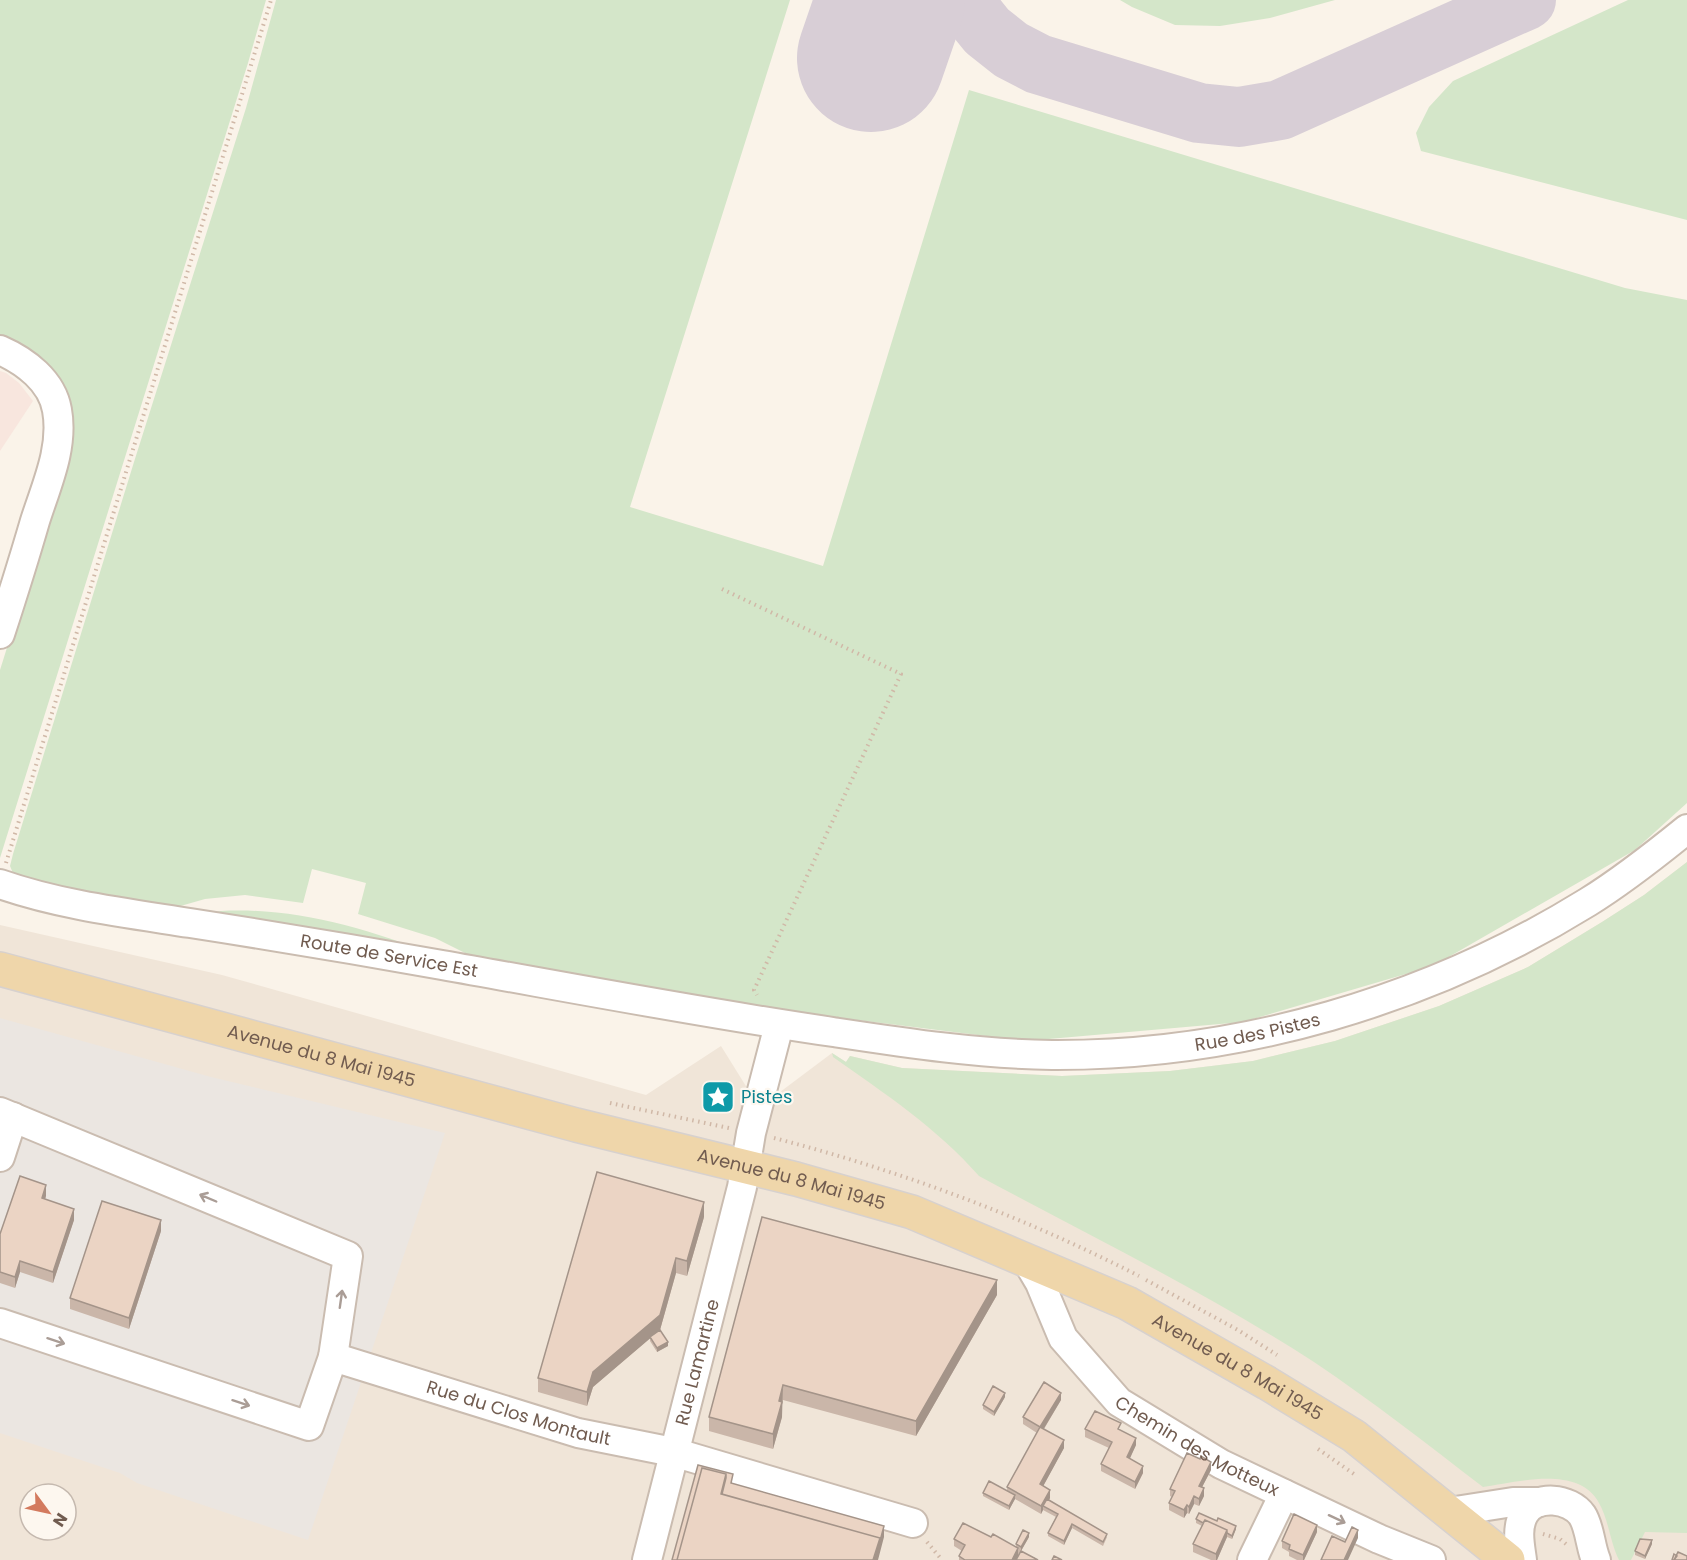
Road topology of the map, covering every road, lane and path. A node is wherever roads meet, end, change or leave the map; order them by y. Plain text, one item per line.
1 (271, 0) edge
2 (0, 350) edge
3 (722, 589) dead end
4 (0, 634) edge
5 (1687, 829) edge
6 (1, 884) edge
7 (0, 969) edge
8 (779, 1024) junction
9 (7, 1114) edge
10 (751, 1133) junction
11 (812, 1148) dead end
12 (0, 1157) edge
13 (746, 1166) junction
14 (1027, 1261) junction
15 (0, 1323) edge
16 (333, 1357) junction
17 (1313, 1445) dead end
18 (673, 1452) junction
19 (1360, 1478) dead end
20 (1284, 1494) junction
21 (1539, 1502) junction
22 (1449, 1512) junction
23 (913, 1523) dead end
24 (647, 1560) edge
25 (1252, 1560) edge
26 (1431, 1560) edge
27 (1508, 1560) edge
28 (1522, 1560) edge
29 (1596, 1560) edge

1 - 6 path
2 - 4 street
3 - 8 path
5 - 8 street, Rue des Pistes
6 - 8 street, Route de Service Est
7 - 13 main road, Avenue du 8 Mai 1945
8 - 10 street, Rue Lamartine
9 - 12 street
16 -> 9 street
10 - 11 path, Avenue du 8 Mai 1945
10 - 13 street, Rue Lamartine
13 - 14 main road, Avenue du 8 Mai 1945
13 - 18 street, Rue Lamartine
14 - 20 street, Chemin des Motteux
14 - 22 main road, Avenue du 8 Mai 1945
15 -> 16 street
16 - 18 street, Rue du Clos Montault
17 - 19 path, Avenue du 8 Mai 1945
18 - 23 street, Rue du Clos Montault
18 - 24 street, Rue Lamartine
20 - 25 street
20 -> 26 street, Chemin des Motteux
21 - 22 street
21 - 28 street
21 - 29 street
22 - 27 main road, Avenue du 8 Mai 1945

